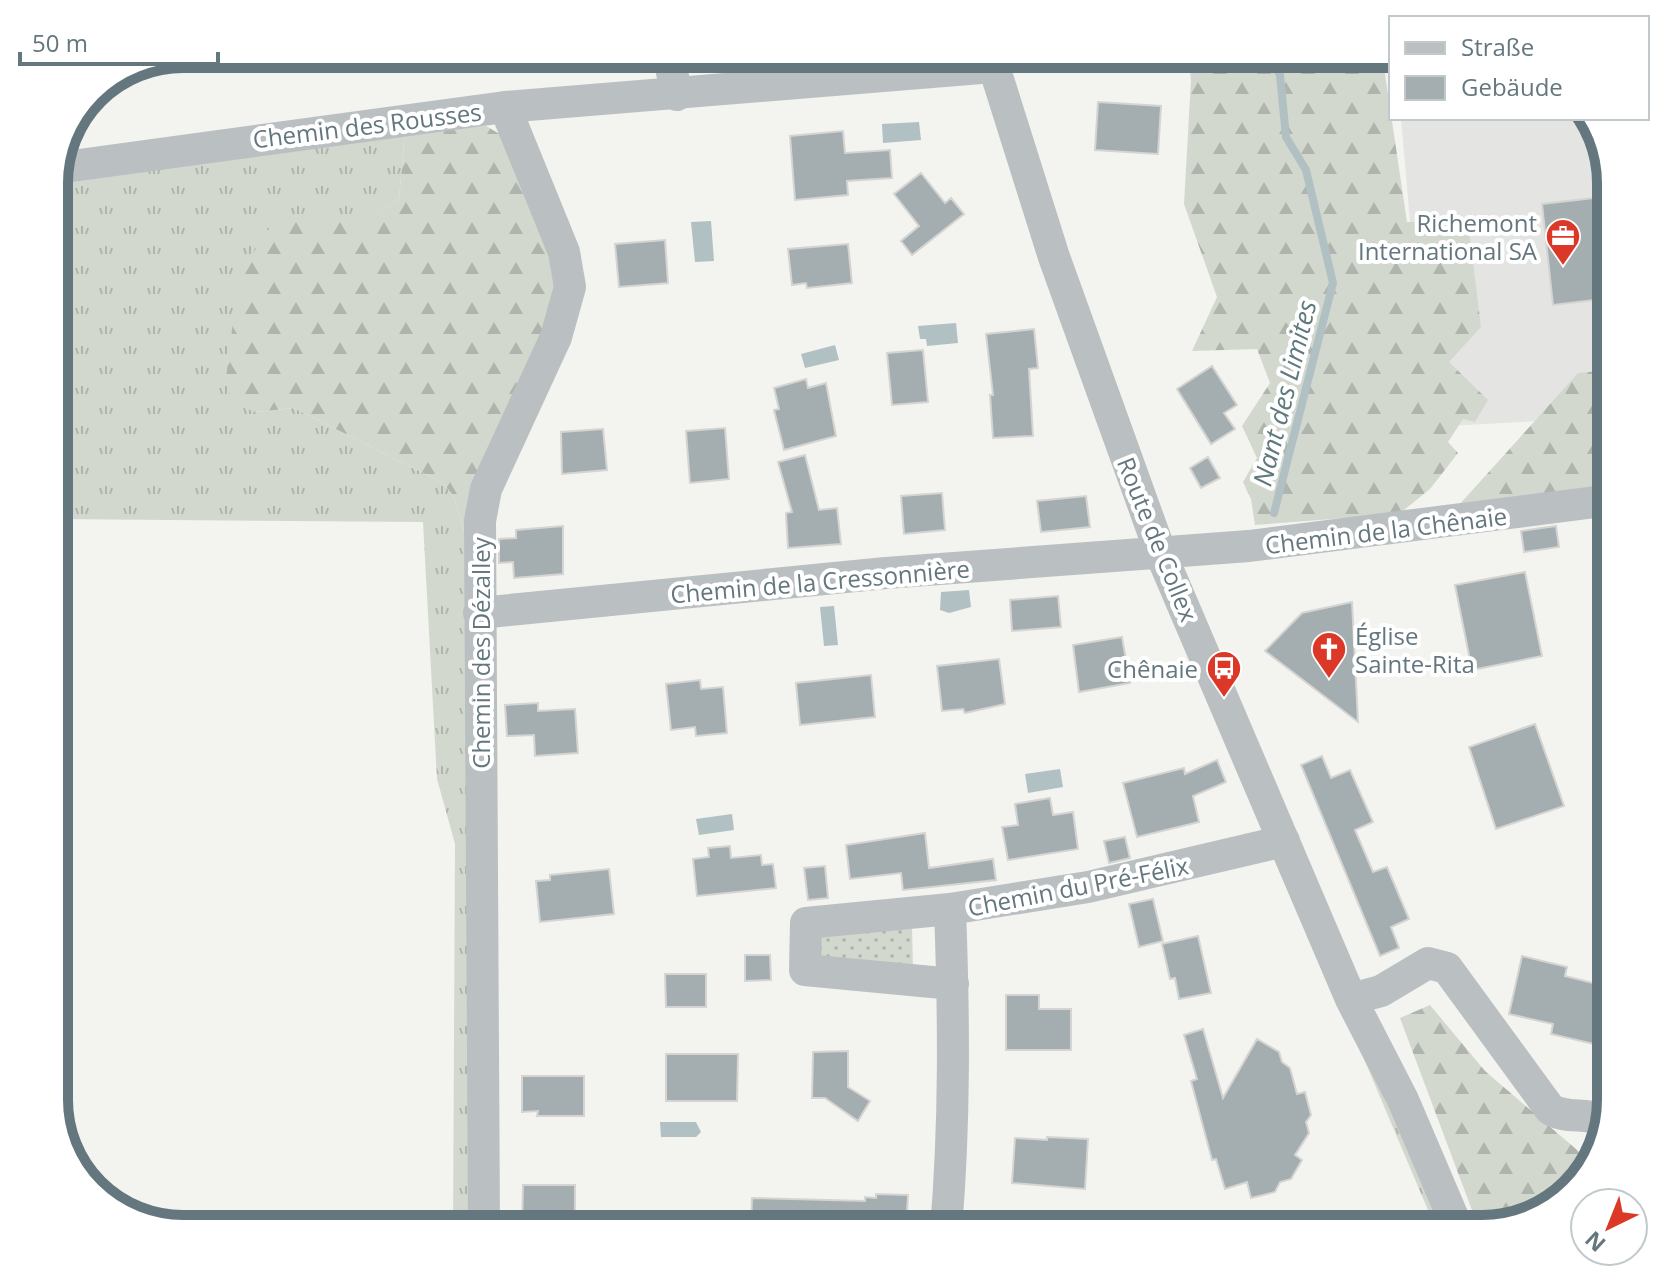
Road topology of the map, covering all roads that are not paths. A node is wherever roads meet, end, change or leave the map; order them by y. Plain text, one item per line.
1 (671, 68) edge
2 (920, 68) edge
3 (995, 68) edge
4 (677, 95) junction
5 (505, 107) junction
6 (70, 166) edge
7 (1597, 502) edge
8 (1161, 554) junction
9 (479, 613) junction
10 (1284, 841) junction
11 (950, 909) junction
12 (953, 984) junction
13 (1351, 999) junction
14 (1595, 1118) edge
15 (484, 1215) edge
16 (947, 1215) edge
17 (1452, 1215) edge

1 - 4 street
2 - 4 street, Chemin des Rousses
3 - 8 street, Route de Collex
4 - 5 street, Chemin des Rousses
5 - 6 street, Chemin des Rousses
5 - 9 street, Chemin des Dézalley
7 - 8 street, Chemin de la Chênaie
8 - 9 street, Chemin de la Cressonnière
8 - 10 street, Route de Collex
9 - 15 street, Chemin des Dézalley
10 - 11 street, Chemin du Pré-Félix
10 - 13 street, Route de Collex
11 - 12 street, Chemin du Pré-Félix
11 - 12 street
12 - 16 street, Chemin du Pré-Félix
13 - 14 street
13 - 17 street, Route de Collex

